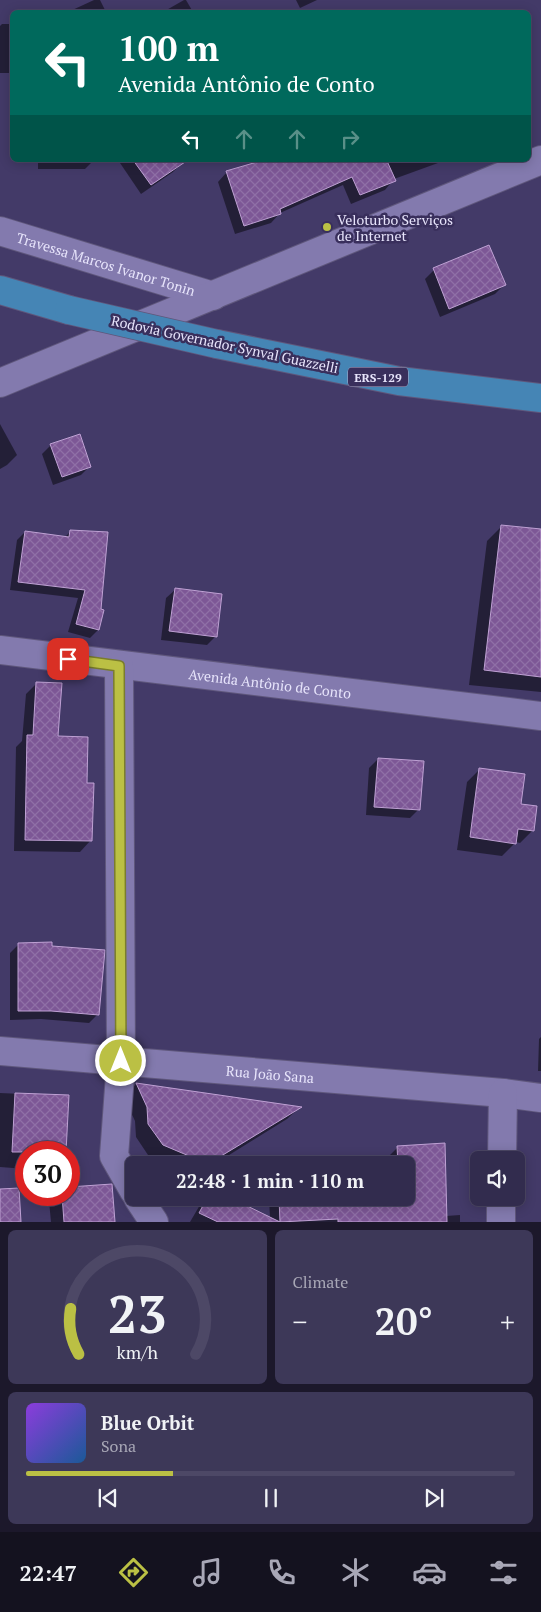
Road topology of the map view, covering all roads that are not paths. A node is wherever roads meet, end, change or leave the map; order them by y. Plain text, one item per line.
1 (541, 160) edge
2 (0, 230) edge
3 (0, 290) edge
4 (213, 296) junction
5 (0, 383) edge
6 (541, 398) edge
7 (0, 650) edge
8 (119, 666) junction
9 (541, 716) edge
10 (0, 1050) edge
11 (121, 1061) junction
12 (503, 1093) junction
13 (541, 1098) edge
14 (502, 1151) edge
15 (125, 1175) edge
16 (143, 1206) edge
17 (501, 1206) edge
18 (154, 1222) edge
19 (501, 1222) edge

1 - 4 street
2 - 4 street, Travessa Marcos Ivanor Tonin
3 - 6 main road, Rodovia Governador Synval Guazzelli / ERS-129, bridge
4 - 5 street
7 - 8 street, Avenida Antônio de Conto
8 - 9 street, Avenida Antônio de Conto
8 - 11 street
10 - 11 street, Rua João Sana
11 - 12 street, Rua João Sana
11 - 15 street
12 - 13 street, Rua João Sana
12 - 14 street
16 - 18 street
17 - 19 street

